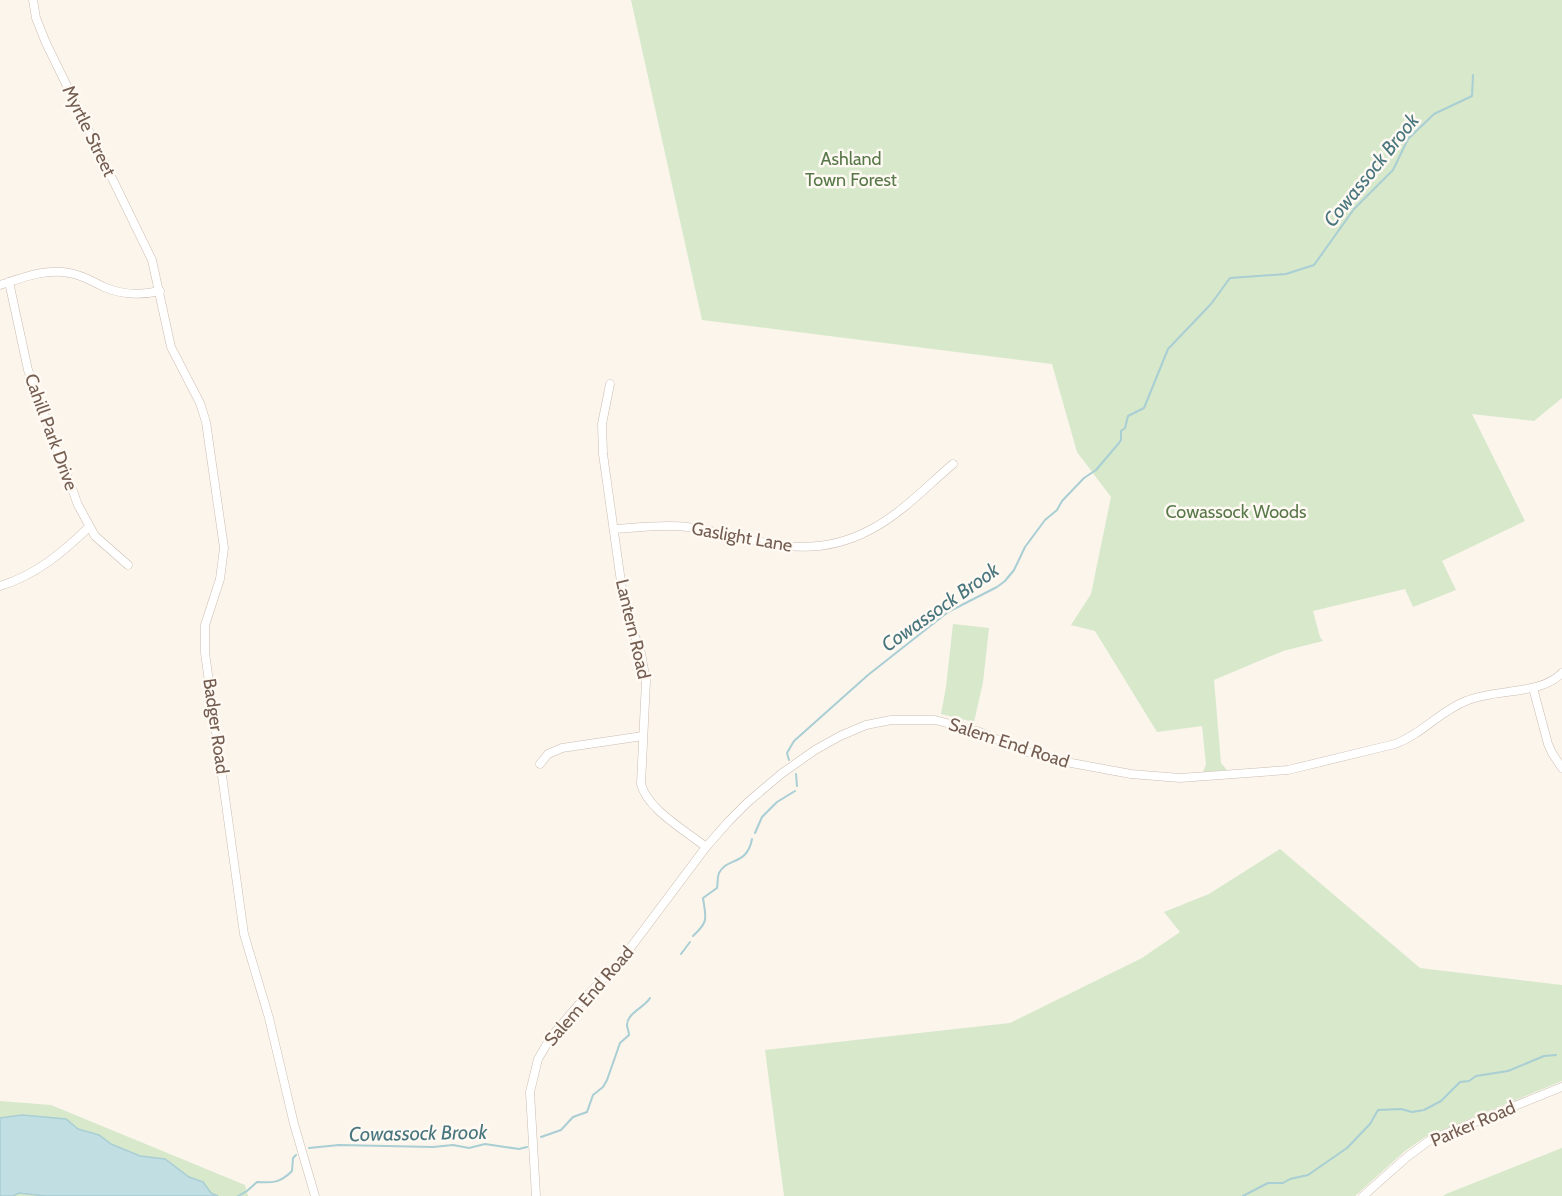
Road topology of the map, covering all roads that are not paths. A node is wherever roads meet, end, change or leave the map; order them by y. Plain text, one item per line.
1 (33, 0) edge
2 (152, 260) joint
3 (9, 282) junction
4 (0, 285) edge
5 (160, 291) junction
6 (610, 384) dead end
7 (953, 464) dead end
8 (89, 527) junction
9 (614, 529) junction
10 (128, 565) dead end
11 (0, 586) edge
12 (1562, 673) edge
13 (1533, 688) junction
14 (643, 736) junction
15 (540, 764) dead end
16 (1562, 768) edge
17 (706, 847) junction
18 (1562, 1087) edge
19 (315, 1196) edge
20 (536, 1196) edge
21 (1363, 1196) edge

1 - 2 street, Myrtle Street
2 - 5 street, Badger Road
3 - 4 street
3 - 5 street
3 - 8 street, Cahill Park Drive
5 - 19 street, Badger Road
6 - 9 street, Lantern Road
7 - 9 street, Gaslight Lane
8 - 10 street, Cahill Park Drive
8 - 11 street
9 - 14 street, Lantern Road
12 - 13 street, Salem End Road
13 - 16 street
13 - 17 street, Salem End Road
14 - 15 street
14 - 17 street, Lantern Road
17 - 20 street, Salem End Road
18 - 21 street, Parker Road

